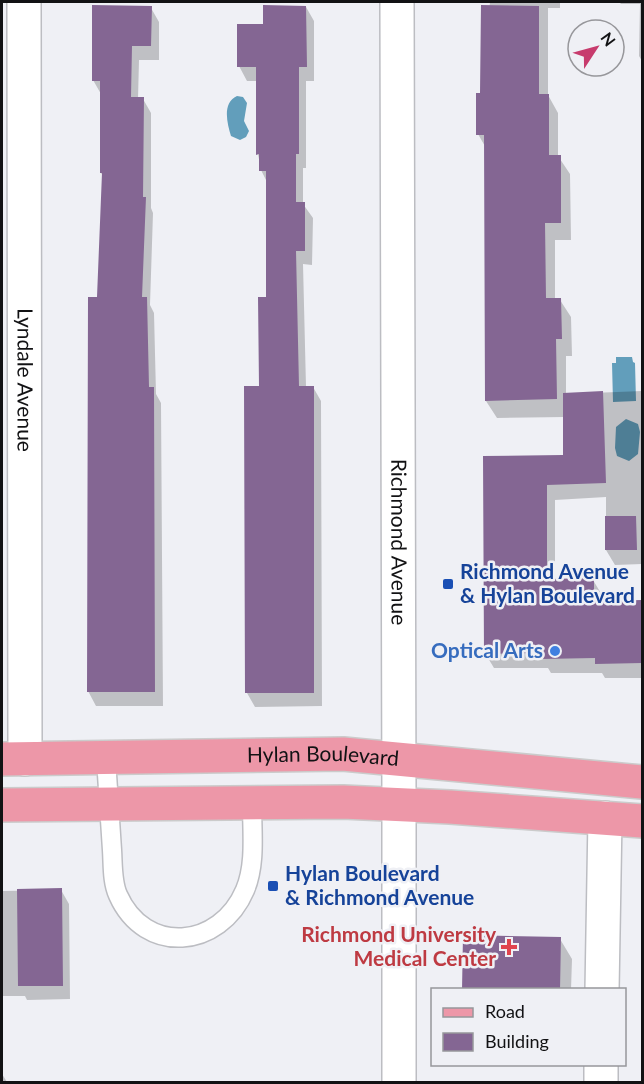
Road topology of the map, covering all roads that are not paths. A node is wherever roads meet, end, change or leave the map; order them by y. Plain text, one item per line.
1 (24, 2) edge
2 (397, 2) edge
3 (13, 759) edge
4 (106, 759) junction
5 (399, 760) junction
6 (642, 782) edge
7 (252, 804) junction
8 (399, 804) junction
9 (2, 805) edge
10 (109, 806) junction
11 (605, 818) junction
12 (642, 821) edge
13 (602, 988) edge
14 (601, 1066) edge
15 (399, 1083) edge
16 (601, 1083) edge

1 - 3 street, Lyndale Avenue
2 - 5 street, Richmond Avenue
3 - 4 main road, Hylan Boulevard
4 - 5 main road, Hylan Boulevard
4 - 10 lane
5 - 6 main road, Hylan Boulevard
5 - 8 street, Richmond Avenue
7 - 8 main road, Hylan Boulevard
7 - 10 main road, Hylan Boulevard
7 - 10 lane
8 - 11 main road, Hylan Boulevard
8 - 15 street, Richmond Avenue
9 - 10 main road, Hylan Boulevard
11 - 12 main road, Hylan Boulevard
11 - 13 street
14 - 16 street

